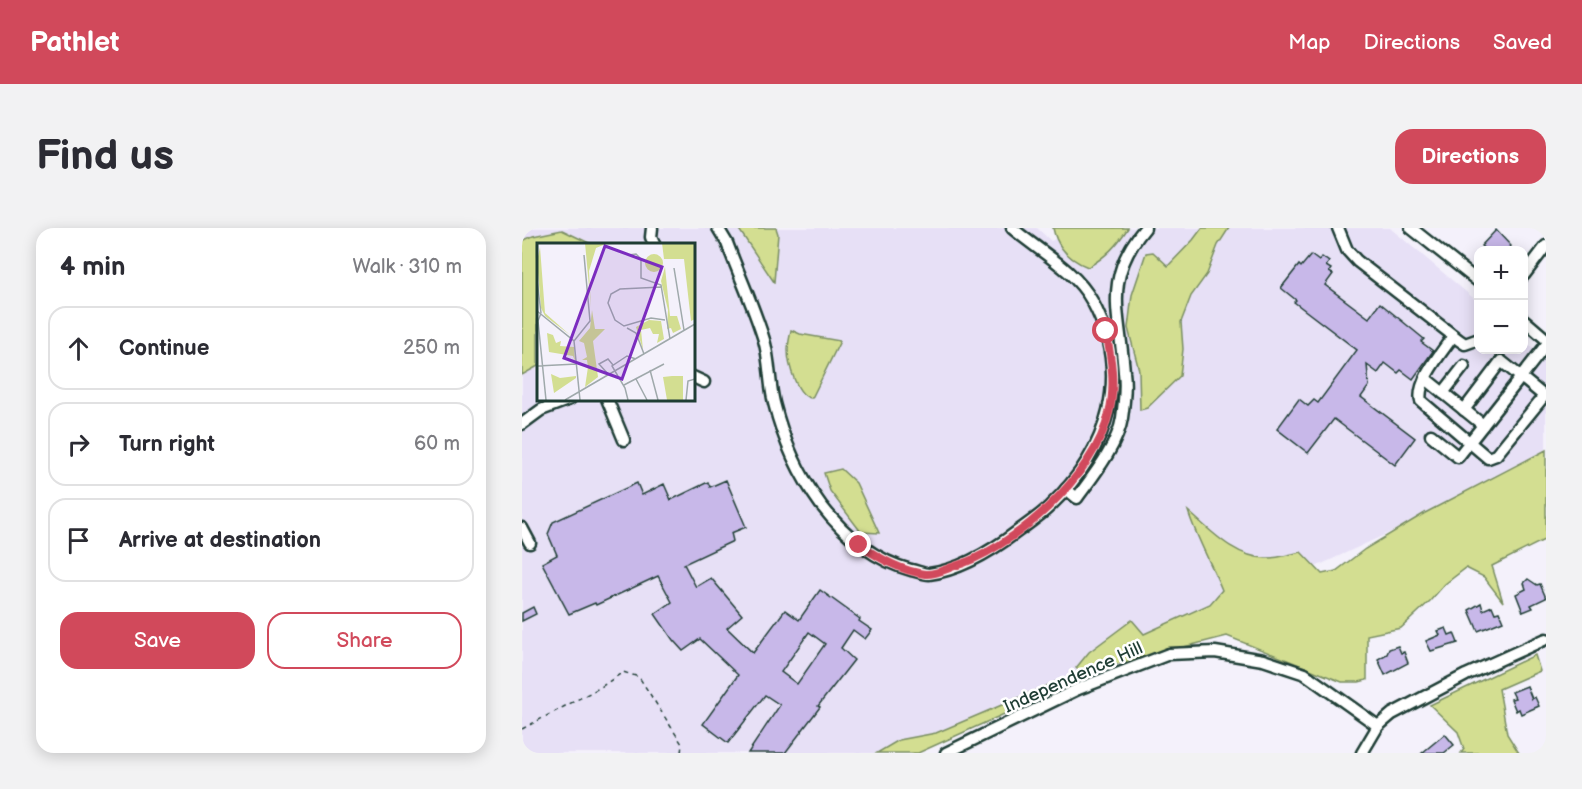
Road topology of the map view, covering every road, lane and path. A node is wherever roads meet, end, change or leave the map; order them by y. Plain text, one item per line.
1 (652, 228) edge
2 (718, 228) edge
3 (1012, 228) edge
4 (1145, 228) edge
5 (1338, 228) edge
6 (1411, 228) edge
7 (654, 243) edge
8 (1546, 246) edge
9 (1528, 270) edge
10 (1474, 278) edge
11 (1528, 323) edge
12 (1454, 336) junction
13 (1546, 339) edge
14 (1474, 341) edge
15 (1546, 345) edge
16 (1464, 366) dead end
17 (694, 377) edge
18 (1521, 377) junction
19 (1426, 379) junction
20 (704, 382) dead end
21 (1443, 393) junction
22 (568, 400) edge
23 (607, 400) edge
24 (1464, 410) junction
25 (522, 424) edge
26 (1483, 425) junction
27 (1431, 435) dead end
28 (624, 440) dead end
29 (1469, 443) junction
30 (1066, 489) junction
31 (522, 528) edge
32 (530, 543) dead end
33 (1546, 639) edge
34 (1378, 726) junction
35 (522, 729) edge
36 (681, 753) edge
37 (946, 753) edge
38 (1362, 753) edge

1 - 7 street
2 - 30 street
3 - 30 street
4 - 30 street
5 - 12 street
6 - 10 street
8 - 9 street
11 - 13 street
12 - 14 street
12 - 19 street
15 - 18 street
16 - 21 street
17 - 20 street
18 - 24 street
18 - 26 street
18 - 29 street
19 - 21 street
19 - 29 street
21 - 24 street
22 - 25 street
23 - 28 street
24 - 26 street
26 - 29 street
27 - 29 street
31 - 32 street
33 - 34 street
34 - 37 street, Independence Hill
34 - 38 street
35 - 36 path

